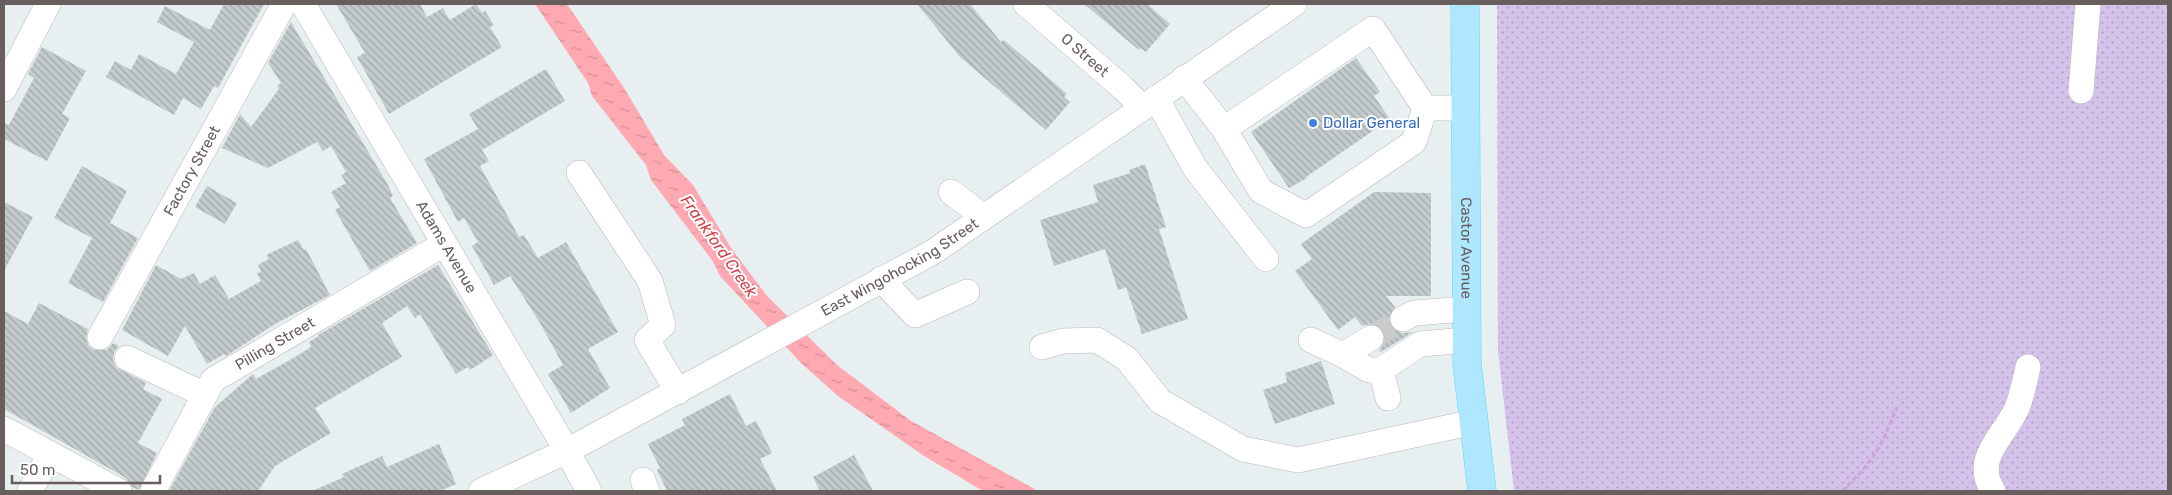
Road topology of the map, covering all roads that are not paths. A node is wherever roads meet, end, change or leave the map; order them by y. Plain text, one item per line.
1 (48, 4) edge
2 (284, 4) edge
3 (303, 4) edge
4 (1026, 4) edge
5 (1294, 4) edge
6 (1465, 4) edge
7 (2088, 4) edge
8 (1184, 78) junction
9 (4, 90) edge
10 (2080, 91) dead end
11 (1149, 103) junction
12 (1425, 108) junction
13 (1465, 108) junction
14 (1224, 130) junction
15 (579, 173) dead end
16 (951, 192) dead end
17 (984, 217) junction
18 (444, 244) junction
19 (1266, 259) dead end
20 (881, 279) junction
21 (967, 292) dead end
22 (1466, 309) junction
23 (1404, 319) tunnel mouth
24 (100, 337) dead end
25 (1371, 338) tunnel mouth
26 (1311, 340) dead end
27 (1467, 340) junction
28 (1042, 347) dead end
29 (1344, 355) junction
30 (127, 358) dead end
31 (2028, 367) dead end
32 (1381, 370) junction
33 (678, 392) junction
34 (205, 395) junction
35 (1388, 398) dead end
36 (1474, 422) junction
37 (4, 429) edge
38 (567, 451) junction
39 (50, 454) junction
40 (583, 487) edge
41 (30, 491) edge
42 (119, 491) edge
43 (153, 491) edge
44 (481, 491) edge
45 (1482, 491) edge
46 (1993, 491) edge

1 - 9 street
2 - 24 street, Factory Street
3 - 18 street, Adams Avenue
4 - 11 street, O Street
5 - 8 street, East Wingohocking Street
6 - 13 main road, Castor Avenue
7 - 10 street
8 - 11 street, East Wingohocking Street
8 - 14 street
11 - 17 street, East Wingohocking Street
11 - 19 street, O Street
12 - 13 street
12 - 14 street
12 - 14 street
13 - 22 main road, Castor Avenue
15 - 33 street
16 - 17 street
17 - 20 street, East Wingohocking Street
18 - 34 street, Pilling Street
18 - 38 street, Adams Avenue
20 - 21 street
20 - 33 street, East Wingohocking Street
22 - 23 street
22 - 27 main road, Castor Avenue
25 - 29 street
26 - 29 street
27 - 32 street
27 - 36 main road, Castor Avenue
28 - 36 street
29 - 32 street
30 - 34 street
31 - 46 street
32 - 35 street
33 - 38 street, East Wingohocking Street
34 - 43 street, Pilling Street
36 - 45 main road, Castor Avenue
37 - 39 street
38 - 40 street, Adams Avenue
38 - 44 street, East Wingohocking Street
39 - 41 street
39 - 42 street

